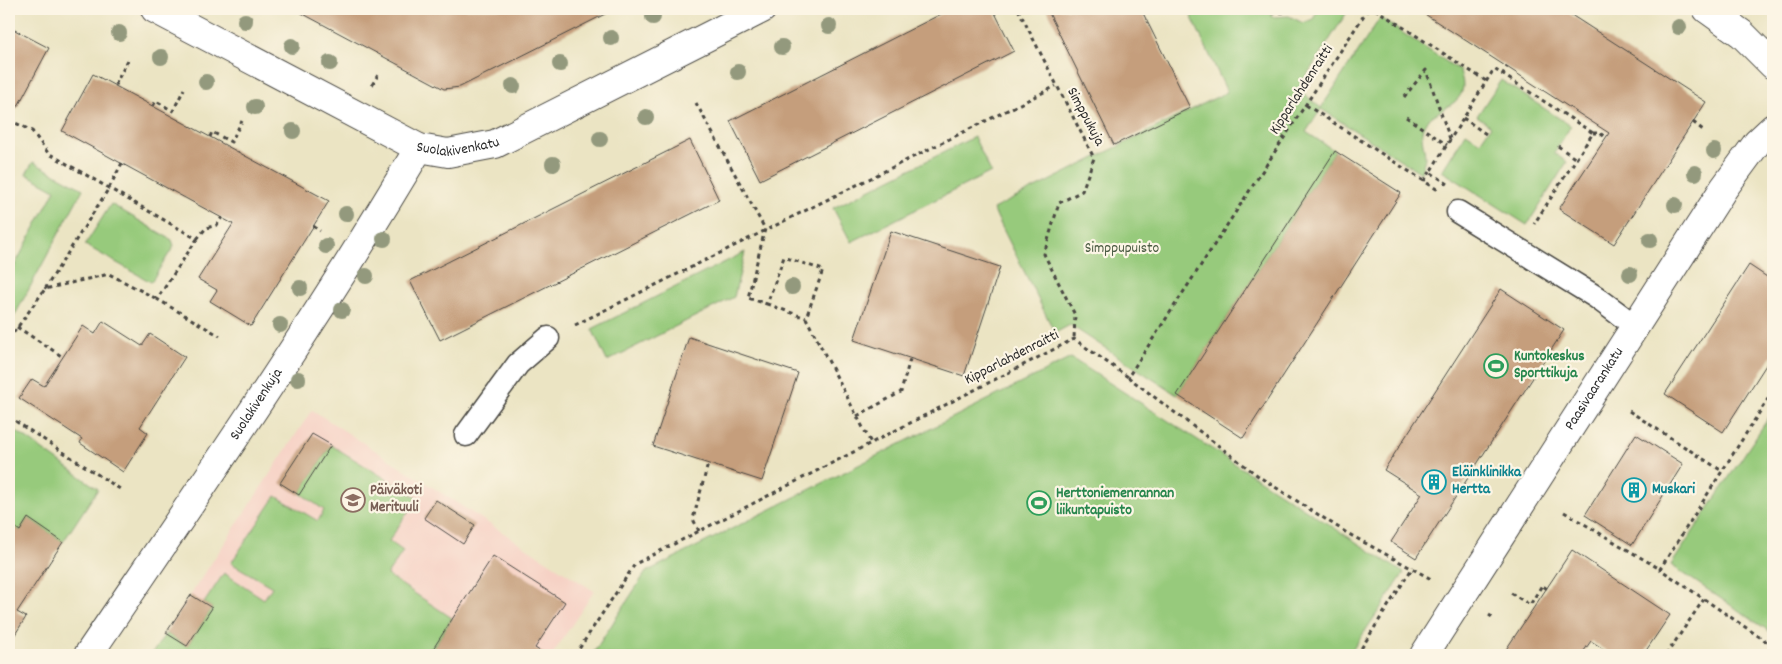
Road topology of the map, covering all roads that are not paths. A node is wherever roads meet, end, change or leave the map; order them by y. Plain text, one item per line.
1 (155, 9) edge
2 (762, 9) edge
3 (1707, 9) edge
4 (1773, 65) edge
5 (1773, 128) edge
6 (419, 148) junction
7 (1458, 212) road end
8 (1635, 326) junction
9 (548, 338) road end
10 (466, 435) dead end
11 (88, 655) edge
12 (1424, 655) edge

1 - 6 street, Suolakivenkatu
2 - 6 street, Suolakivenkatu
3 - 4 street
5 - 8 street, Paasivaarankatu
6 - 11 street, Suolakivenkuja
7 - 8 lane
8 - 12 street, Paasivaarankatu
9 - 10 lane

